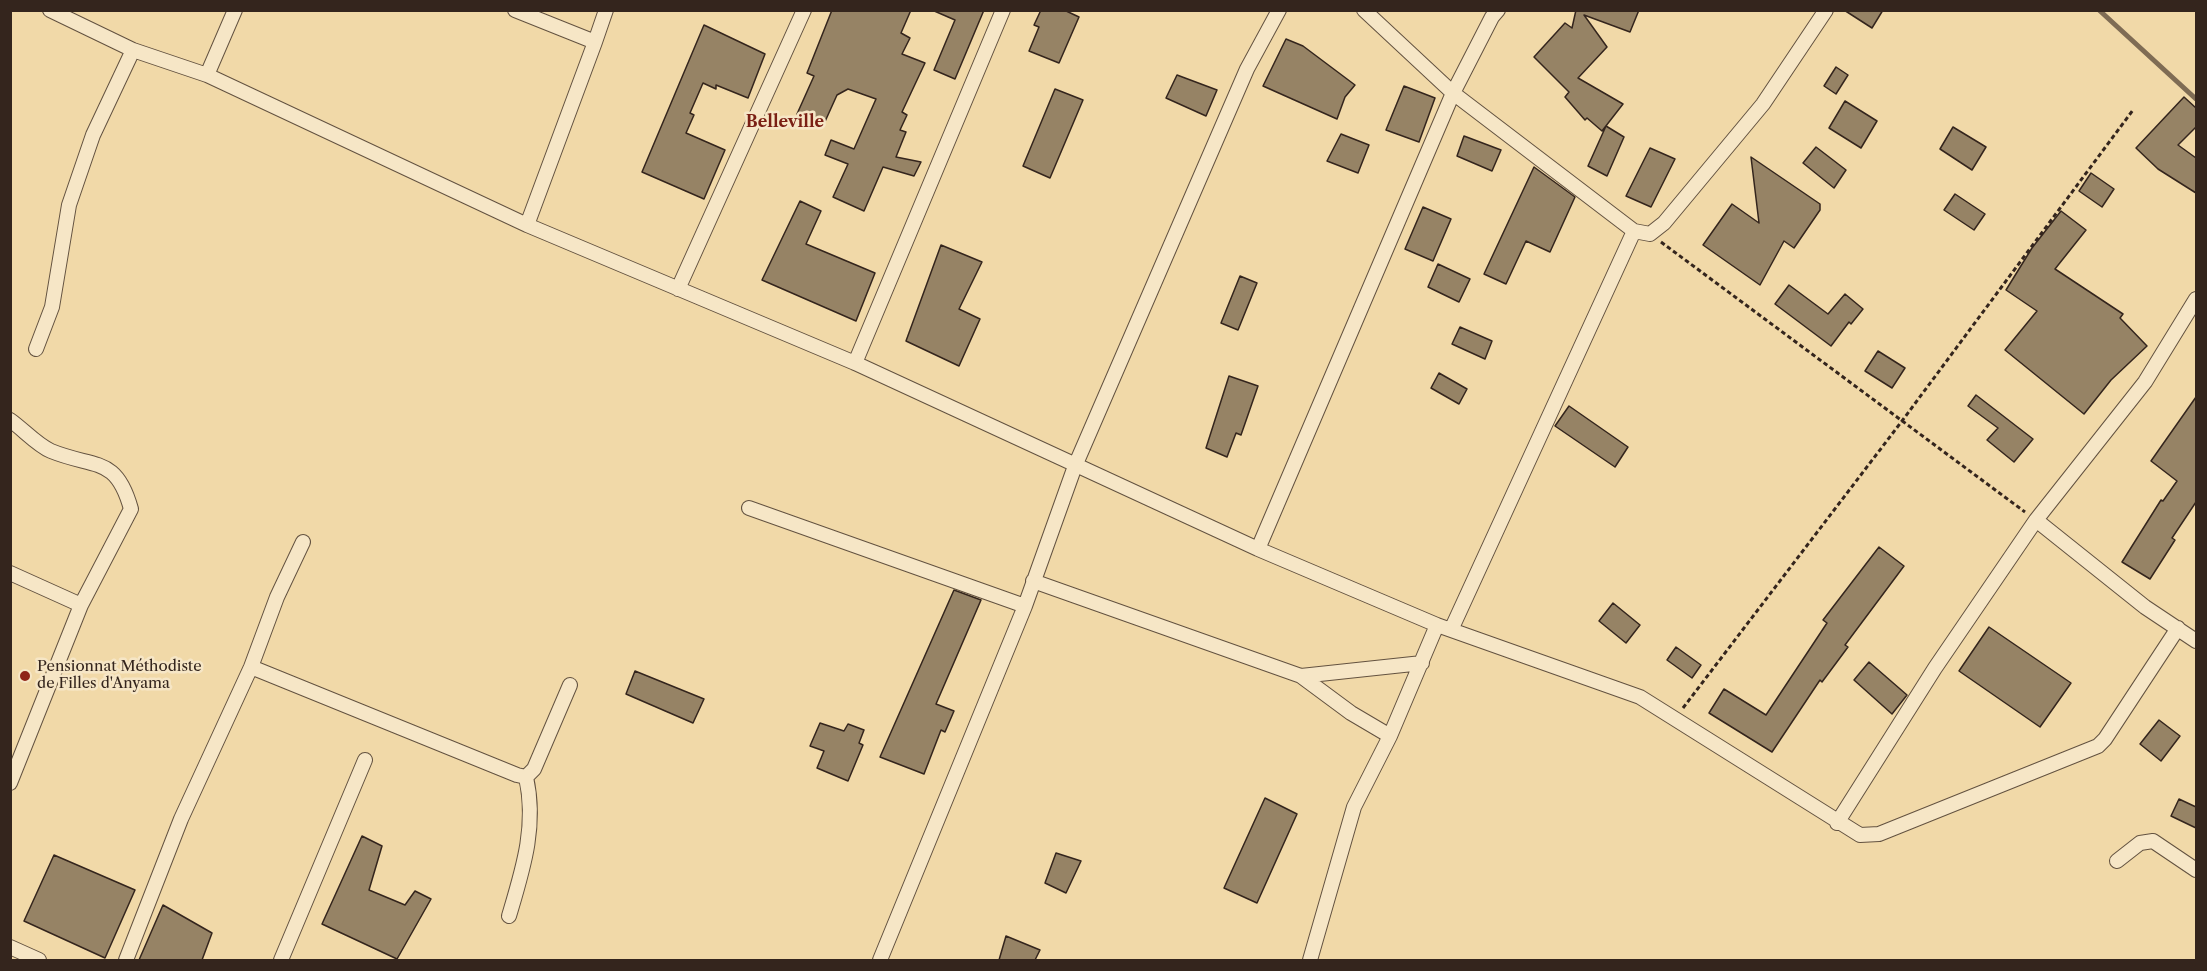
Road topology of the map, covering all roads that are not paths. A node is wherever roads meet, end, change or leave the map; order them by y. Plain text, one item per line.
1 (50, 10) edge
2 (235, 10) edge
3 (515, 10) edge
4 (606, 10) edge
5 (804, 10) edge
6 (1003, 10) edge
7 (1279, 10) edge
8 (1364, 10) edge
9 (1498, 10) edge
10 (1826, 10) edge
11 (595, 42) junction
12 (133, 50) junction
13 (207, 75) junction
14 (1453, 93) junction
15 (527, 225) junction
16 (1634, 231) junction
17 (678, 289) junction
18 (2196, 299) edge
19 (36, 349) dead end
20 (855, 363) junction
21 (10, 420) edge
22 (1075, 466) junction
23 (749, 508) dead end
24 (2036, 520) junction
25 (303, 542) dead end
26 (1258, 549) junction
27 (10, 573) edge
28 (1033, 581) junction
29 (81, 605) junction
30 (1025, 606) junction
31 (1437, 625) junction
32 (2178, 628) junction
33 (1451, 630) junction
34 (2196, 641) edge
35 (1422, 663) junction
36 (251, 668) junction
37 (1301, 676) junction
38 (570, 685) dead end
39 (1390, 736) junction
40 (365, 760) dead end
41 (526, 777) junction
42 (10, 783) edge
43 (1837, 823) junction
44 (2117, 861) dead end
45 (2196, 870) edge
46 (509, 916) dead end
47 (10, 947) edge
48 (39, 960) edge
49 (126, 960) edge
50 (281, 960) edge
51 (880, 960) edge
52 (1310, 960) edge

1 - 12 street
2 - 13 street
3 - 11 street
4 - 11 street
5 - 17 street
6 - 20 street
7 - 22 street
8 - 14 street
9 - 14 street
10 - 16 street
11 - 15 street
12 - 13 street
12 - 19 street
13 - 15 street
14 - 16 street
14 - 26 street
15 - 17 street
16 - 33 street
17 - 20 street
18 - 24 street
20 - 22 street
21 - 29 street
22 - 26 street
22 - 28 street
23 - 30 street
24 - 32 street
24 - 43 street
25 - 36 street
26 - 31 street
27 - 29 street
28 - 30 street
28 - 37 street
29 - 42 street
30 - 51 street
31 - 33 street
31 - 35 street
32 - 34 street
32 - 43 street
33 - 43 street
35 - 37 street
35 - 39 street
36 - 41 street
36 - 49 street
37 - 39 street
38 - 41 street
39 - 52 street
40 - 50 street
41 - 46 street
44 - 45 street
47 - 48 street

